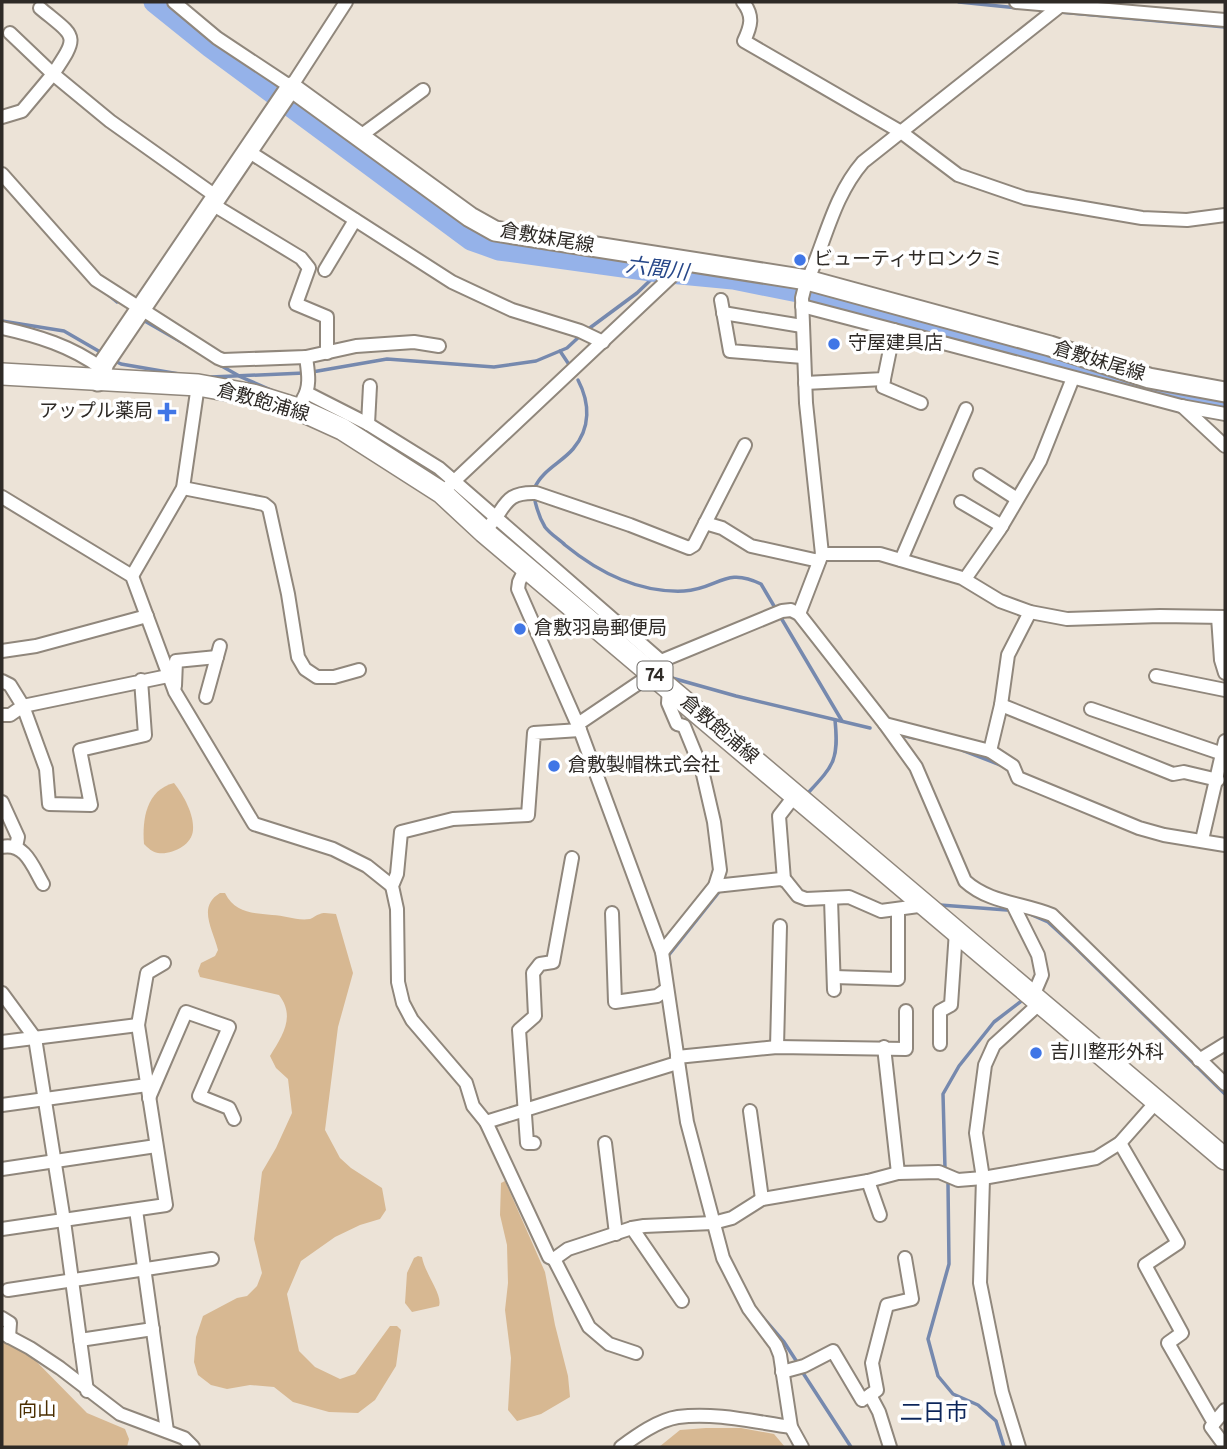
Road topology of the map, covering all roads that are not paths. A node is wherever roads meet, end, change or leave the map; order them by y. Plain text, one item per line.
1 (174, 2) edge
2 (346, 2) edge
3 (743, 2) edge
4 (1016, 2) edge
5 (40, 8) dead end
6 (1059, 8) edge
7 (1225, 20) edge
8 (10, 33) dead end
9 (54, 75) junction
10 (423, 90) dead end
11 (286, 94) junction
12 (2, 117) edge
13 (901, 132) junction
14 (359, 136) junction
15 (248, 151) junction
16 (2, 174) edge
17 (215, 200) junction
18 (1225, 215) edge
19 (355, 220) junction
20 (685, 263) junction
21 (325, 270) dead end
22 (804, 292) junction
23 (141, 310) junction
24 (802, 326) junction
25 (2, 328) edge
26 (894, 330) junction
27 (603, 342) junction
28 (439, 346) dead end
29 (327, 353) junction
30 (803, 357) junction
31 (306, 360) junction
32 (104, 366) junction
33 (2, 374) edge
34 (1073, 378) junction
35 (884, 379) junction
36 (805, 383) junction
37 (198, 385) junction
38 (370, 386) dead end
39 (1225, 393) edge
40 (1184, 396) junction
41 (302, 401) junction
42 (922, 403) dead end
43 (966, 409) dead end
44 (1225, 414) edge
45 (368, 424) junction
46 (745, 444) dead end
47 (1225, 446) edge
48 (979, 475) dead end
49 (183, 488) junction
50 (447, 488) junction
51 (2, 497) edge
52 (1017, 499) junction
53 (961, 502) dead end
54 (705, 523) junction
55 (490, 525) junction
56 (1002, 526) junction
57 (821, 558) junction
58 (901, 560) junction
59 (526, 567) junction
60 (132, 576) junction
61 (965, 579) junction
62 (1030, 612) junction
63 (799, 614) junction
64 (148, 616) junction
65 (1222, 617) edge
66 (2, 651) edge
67 (655, 668) junction
68 (359, 670) dead end
69 (1225, 673) edge
70 (167, 676) junction
71 (1156, 676) dead end
72 (141, 680) junction
73 (2, 681) edge
74 (669, 689) junction
75 (1225, 690) edge
76 (174, 692) junction
77 (206, 697) dead end
78 (1001, 705) junction
79 (23, 706) junction
80 (1091, 709) dead end
81 (2, 715) edge
82 (885, 724) junction
83 (579, 727) junction
84 (1224, 747) edge
85 (990, 751) junction
86 (1218, 780) junction
87 (796, 794) junction
88 (2, 802) edge
89 (1202, 840) junction
90 (1225, 845) edge
91 (16, 847) junction
92 (2, 848) edge
93 (572, 858) dead end
94 (784, 880) junction
95 (43, 884) dead end
96 (392, 886) junction
97 (715, 886) junction
98 (831, 899) junction
99 (926, 905) junction
100 (1013, 905) junction
101 (898, 911) junction
102 (612, 913) dead end
103 (780, 926) dead end
104 (956, 931) junction
105 (662, 952) junction
106 (164, 963) dead end
107 (667, 989) junction
108 (2, 993) edge
109 (1037, 1000) junction
110 (906, 1011) dead end
111 (138, 1025) junction
112 (35, 1038) junction
113 (2, 1042) edge
114 (940, 1044) dead end
115 (1225, 1044) edge
116 (777, 1046) junction
117 (884, 1047) junction
118 (677, 1060) junction
119 (1199, 1060) junction
120 (1225, 1084) edge
121 (147, 1085) junction
122 (45, 1099) junction
123 (149, 1099) junction
124 (1157, 1101) junction
125 (2, 1105) edge
126 (525, 1110) junction
127 (750, 1111) dead end
128 (234, 1119) dead end
129 (486, 1122) junction
130 (534, 1143) dead end
131 (605, 1143) dead end
132 (1120, 1143) junction
133 (156, 1146) junction
134 (1225, 1159) edge
135 (55, 1161) junction
136 (2, 1169) edge
137 (898, 1173) junction
138 (983, 1178) junction
139 (868, 1181) junction
140 (762, 1199) junction
141 (136, 1210) junction
142 (880, 1215) dead end
143 (64, 1221) junction
144 (713, 1223) junction
145 (632, 1228) junction
146 (2, 1229) edge
147 (617, 1234) junction
148 (905, 1258) dead end
149 (212, 1259) dead end
150 (554, 1259) junction
151 (144, 1270) junction
152 (72, 1281) junction
153 (8, 1290) dead end
154 (682, 1301) dead end
155 (2, 1318) edge
156 (153, 1329) junction
157 (5, 1335) edge
158 (80, 1340) junction
159 (636, 1353) dead end
160 (782, 1372) junction
161 (87, 1391) junction
162 (870, 1395) junction
163 (1225, 1410) edge
164 (1214, 1423) junction
165 (791, 1427) junction
166 (167, 1431) junction
167 (1225, 1446) edge
168 (192, 1447) edge
169 (621, 1447) edge
170 (802, 1447) edge
171 (890, 1447) edge
172 (1019, 1447) edge

1 - 11 street
2 - 11 street
3 - 13 street
4 - 6 street
5 - 9 street
6 - 7 street
6 - 13 street
8 - 9 street
9 - 12 street
9 - 17 street
10 - 14 street
11 - 14 main road, 倉敷妹尾線
11 - 15 main road
13 - 18 street
13 - 22 street
14 - 20 main road, 倉敷妹尾線
15 - 17 main road
15 - 19 street
16 - 23 street
17 - 23 main road
17 - 29 street
19 - 21 street
19 - 27 street
20 - 22 main road, 倉敷妹尾線
20 - 27 street
22 - 24 street
22 - 26 street
22 - 40 main road, 倉敷妹尾線
23 - 31 street
23 - 32 main road
24 - 30 street
24 - 30 street
25 - 32 street
26 - 34 street
26 - 35 street
27 - 50 street
28 - 29 street
29 - 31 street
30 - 36 street
31 - 41 street
32 - 33 main road, 倉敷飽浦線 / 74
32 - 37 main road, 倉敷飽浦線 / 74
34 - 40 street
34 - 52 street
35 - 36 street
35 - 42 street
36 - 57 street
37 - 41 main road, 倉敷飽浦線 / 74
37 - 49 street
38 - 45 street
39 - 40 main road, 倉敷妹尾線
40 - 44 street
40 - 47 street
41 - 45 street
41 - 50 main road, 倉敷飽浦線 / 74
43 - 58 street
45 - 50 street
46 - 54 street
48 - 52 street
49 - 60 street
49 - 68 street
50 - 55 main road, 倉敷飽浦線 / 74
51 - 60 street
52 - 56 street
53 - 56 street
54 - 55 street
54 - 57 street
55 - 59 main road, 倉敷飽浦線 / 74
55 - 67 street
56 - 61 street
57 - 58 street
57 - 63 street
58 - 61 street
59 - 67 main road, 倉敷飽浦線 / 74
59 - 83 street
60 - 64 street
61 - 62 street
62 - 65 street
62 - 78 street
63 - 67 street
63 - 82 street
64 - 66 street
64 - 70 street
65 - 69 street
67 - 74 main road, 倉敷飽浦線 / 74
67 - 83 street
70 - 72 street
70 - 76 street
71 - 75 street
72 - 79 street
72 - 79 street
73 - 79 street
74 - 87 main road, 倉敷飽浦線 / 74
74 - 97 street
76 - 77 street
76 - 96 street
78 - 85 street
78 - 86 street
79 - 81 street
80 - 84 street
82 - 85 street
82 - 100 street
83 - 96 street
83 - 105 street
84 - 86 street
85 - 89 street
86 - 89 street
87 - 94 street
87 - 99 main road, 倉敷飽浦線 / 74
88 - 91 street
89 - 90 street
91 - 92 street
91 - 95 street
93 - 126 street
94 - 97 street
94 - 98 street
96 - 129 street
97 - 105 street
98 - 101 street
98 - 101 street
99 - 101 street
99 - 104 main road, 倉敷飽浦線 / 74
100 - 109 street
100 - 119 street
102 - 107 street
103 - 116 street
104 - 109 main road, 倉敷飽浦線 / 74
104 - 114 street
105 - 107 street
106 - 111 street
107 - 118 street
108 - 112 street
109 - 124 main road, 倉敷飽浦線 / 74
109 - 138 street
110 - 117 street
111 - 112 street
111 - 121 street
112 - 113 street
112 - 122 street
115 - 119 street
116 - 117 street
116 - 118 street
117 - 137 street
118 - 126 street
118 - 144 street
119 - 120 street
121 - 122 street
121 - 123 street
122 - 125 street
122 - 135 street
123 - 128 street
123 - 133 street
124 - 132 street
124 - 134 main road, 倉敷飽浦線 / 74
126 - 129 street
126 - 130 street
127 - 140 street
129 - 150 street
131 - 147 street
132 - 138 street
132 - 164 street
133 - 135 street
133 - 141 street
135 - 136 street
135 - 143 street
137 - 138 street
137 - 139 street
138 - 172 street
139 - 140 street
139 - 142 street
140 - 144 street
141 - 143 street
141 - 151 street
143 - 146 street
143 - 152 street
144 - 145 street
144 - 160 street
145 - 147 street
145 - 154 street
147 - 150 street
148 - 162 street
149 - 151 street
150 - 159 street
151 - 152 street
151 - 156 street
152 - 153 street
152 - 158 street
155 - 157 street
156 - 158 street
156 - 166 street
157 - 161 street
158 - 161 street
160 - 162 street
160 - 165 street
161 - 166 street
162 - 171 street
163 - 164 street
164 - 167 street
165 - 169 street
165 - 170 street
166 - 168 street

